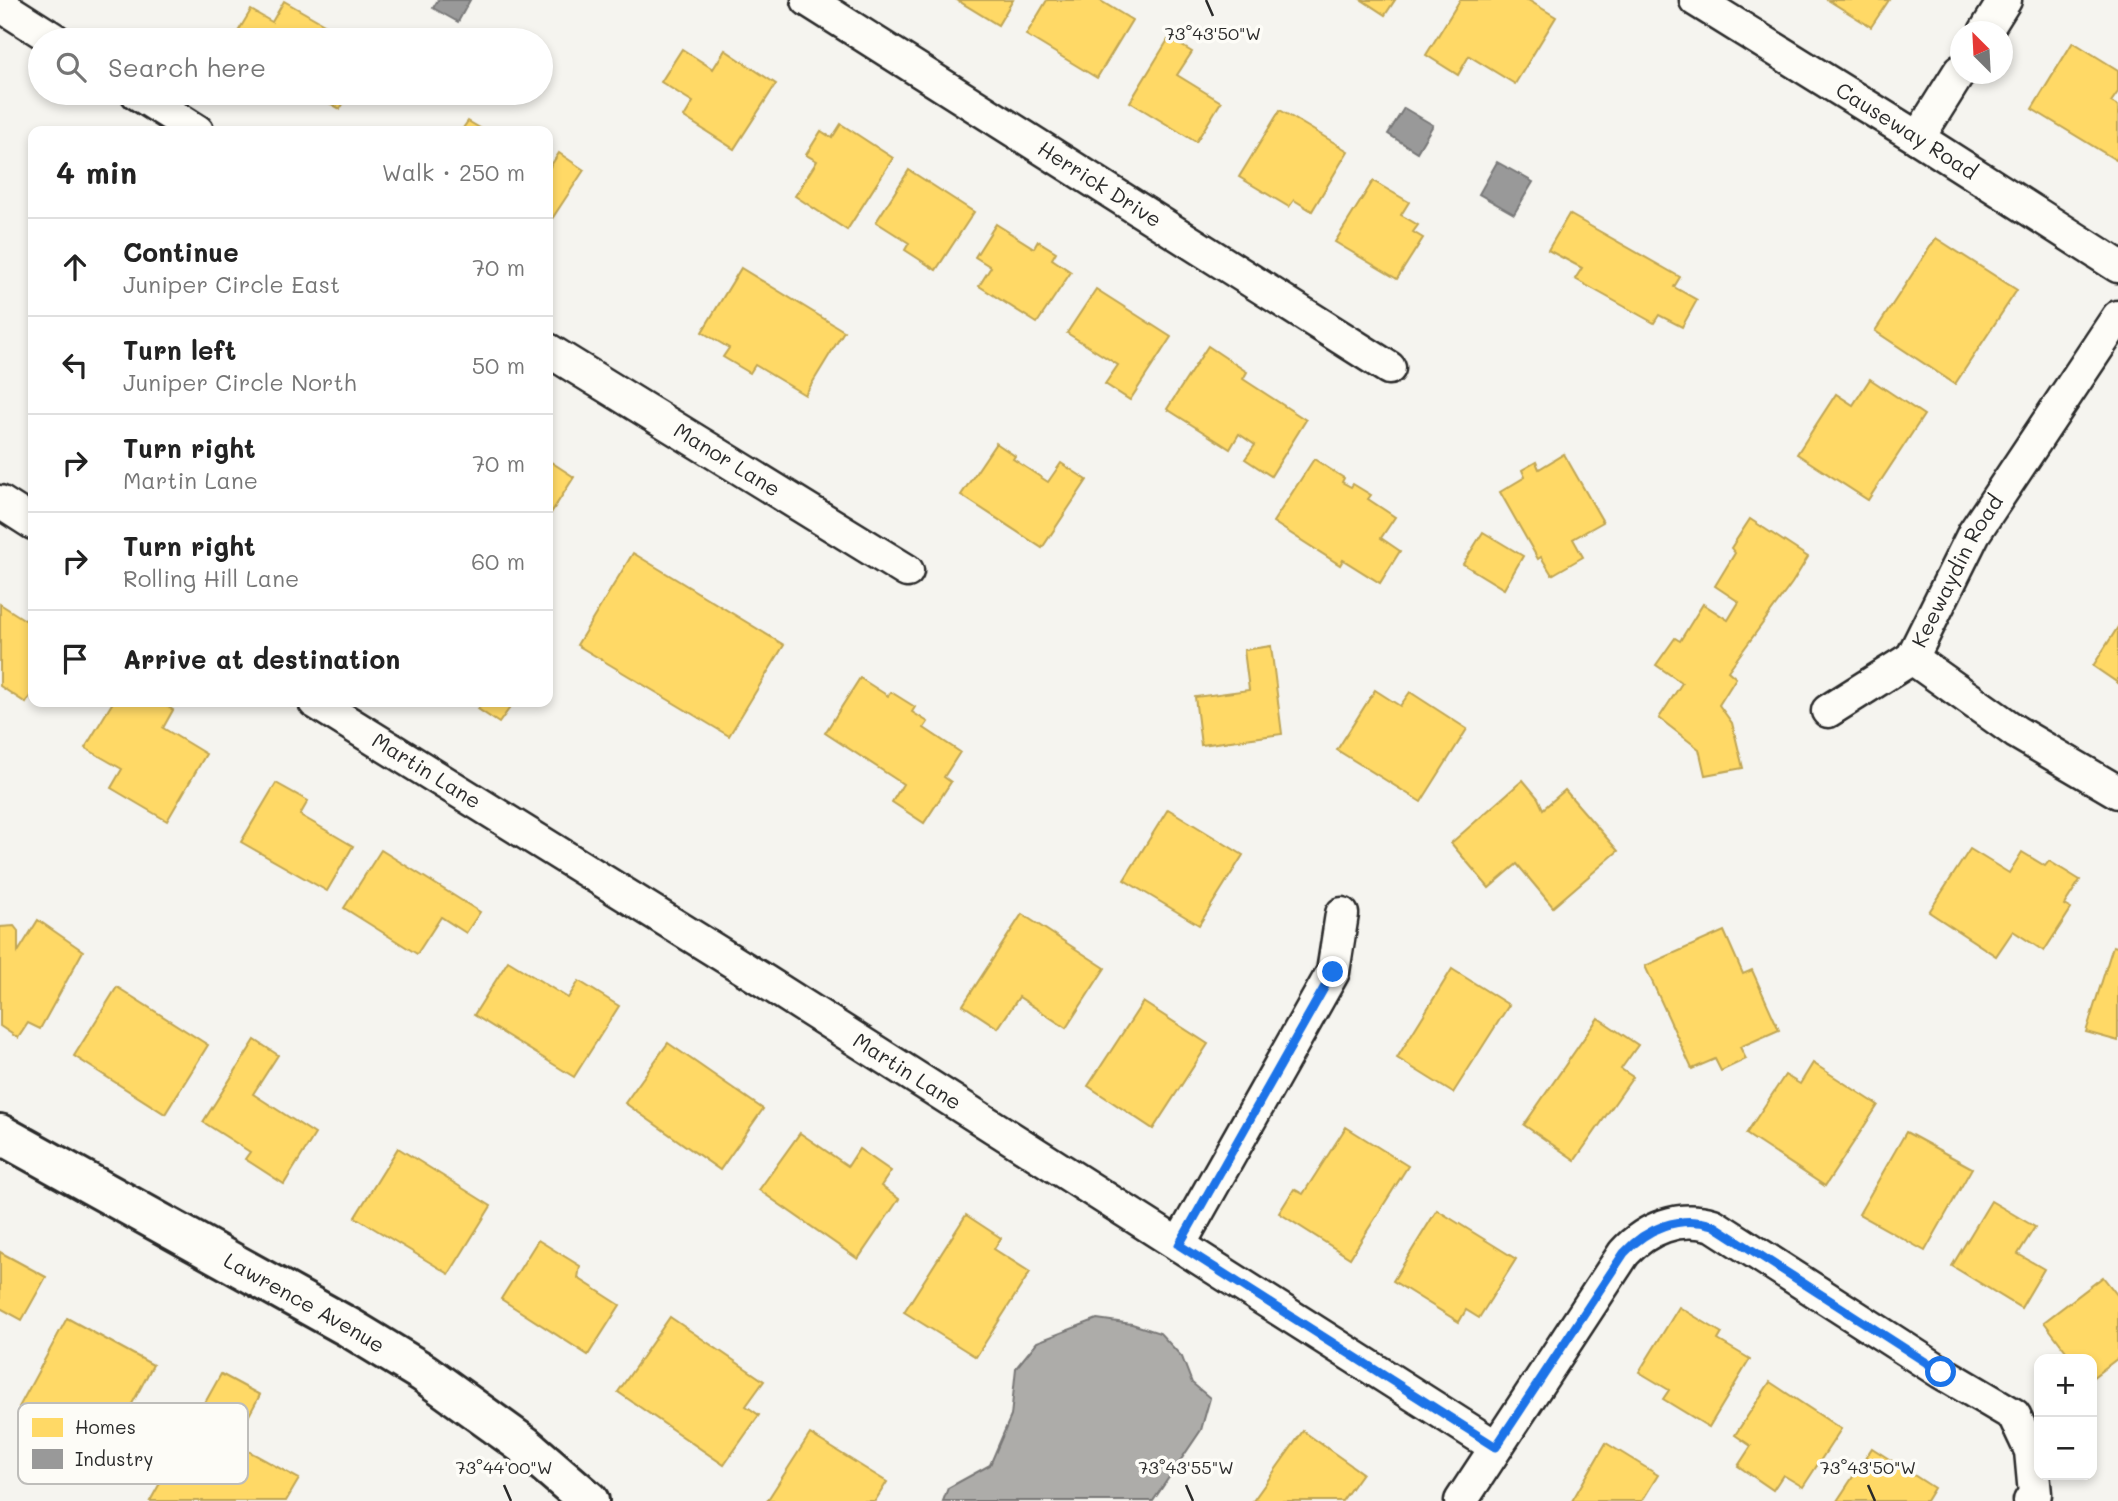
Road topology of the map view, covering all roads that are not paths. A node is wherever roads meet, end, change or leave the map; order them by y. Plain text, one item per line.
1 (808, 0) edge
2 (1696, 0) edge
3 (2005, 0) edge
4 (0, 5) edge
5 (1992, 21) edge
6 (36, 28) edge
7 (1953, 84) edge
8 (156, 105) edge
9 (189, 126) edge
10 (1918, 138) junction
11 (2118, 265) edge
12 (2118, 317) edge
13 (553, 353) edge
14 (1389, 368) dead end
15 (0, 502) edge
16 (28, 520) edge
17 (907, 571) dead end
18 (1912, 658) junction
19 (323, 707) edge
20 (1828, 711) dead end
21 (2118, 792) edge
22 (1342, 914) dead end
23 (0, 1134) edge
24 (1179, 1245) junction
25 (1496, 1447) junction
26 (589, 1501) edge
27 (1461, 1501) edge
28 (2030, 1501) edge

1 - 14 street, Herrick Drive
2 - 10 street, Causeway Road
3 - 5 street
4 - 6 street
7 - 10 street
8 - 9 street
10 - 11 street, Causeway Road
12 - 18 street, Keewaydin Road
13 - 17 street, Manor Lane
15 - 16 street
18 - 20 street
18 - 21 street, Keewaydin Road
19 - 24 street, Martin Lane
22 - 24 street
23 - 26 street, Lawrence Avenue
24 - 25 street, Martin Lane
25 - 27 street
25 - 28 street

